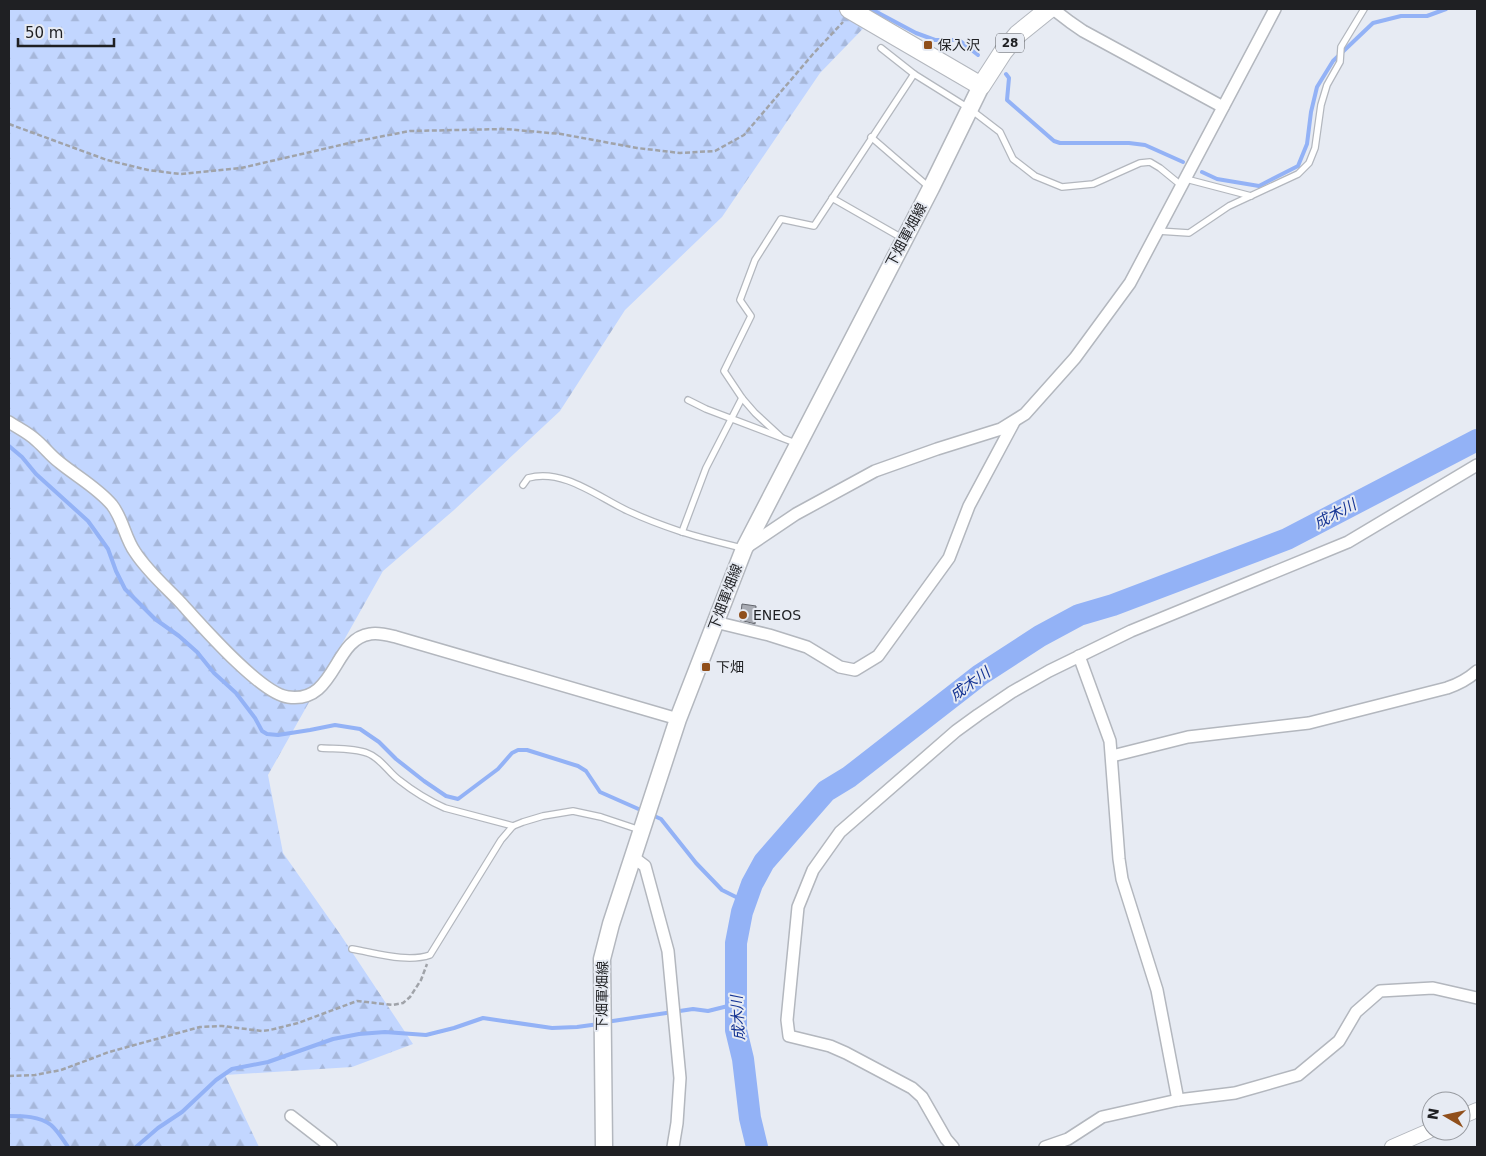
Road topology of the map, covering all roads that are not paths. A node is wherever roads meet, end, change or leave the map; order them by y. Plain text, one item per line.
1 (1049, 9) edge
2 (1053, 9) edge
3 (1275, 9) edge
4 (1364, 9) edge
5 (851, 10) edge
6 (881, 48) dead end
7 (914, 74) junction
8 (981, 86) junction
9 (1223, 107) junction
10 (970, 109) junction
11 (871, 137) junction
12 (1184, 182) junction
13 (931, 188) junction
14 (1251, 196) junction
15 (832, 198) junction
16 (1158, 231) junction
17 (904, 238) junction
18 (742, 398) junction
19 (688, 400) dead end
20 (731, 419) junction
21 (1015, 420) junction
22 (9, 422) edge
23 (781, 437) junction
24 (798, 444) junction
25 (1477, 465) edge
26 (523, 485) dead end
27 (682, 532) junction
28 (744, 549) junction
29 (715, 622) junction
30 (1079, 656) junction
31 (1477, 671) edge
32 (678, 719) junction
33 (321, 748) dead end
34 (1112, 756) junction
35 (513, 826) junction
36 (642, 830) junction
37 (633, 857) junction
38 (352, 949) dead end
39 (1477, 998) edge
40 (1178, 1100) junction
41 (291, 1116) dead end
42 (1421, 1134) edge
43 (331, 1147) edge
44 (604, 1147) edge
45 (673, 1147) edge
46 (953, 1147) edge
47 (1045, 1147) edge
48 (1392, 1147) edge

1 - 8 main road, 28
2 - 9 street
3 - 9 street
4 - 14 lane
5 - 8 main road
6 - 7 lane
7 - 10 lane
7 - 11 lane
8 - 10 main road, 下畑軍畑線
9 - 12 street
10 - 12 lane
10 - 13 main road, 下畑軍畑線
11 - 13 lane
11 - 15 lane
12 - 14 lane
12 - 16 street
13 - 17 main road, 下畑軍畑線
14 - 16 lane
15 - 17 lane
15 - 18 lane
16 - 21 street
17 - 24 main road, 下畑軍畑線
18 - 20 lane
18 - 23 lane
19 - 20 lane
20 - 23 lane
20 - 27 lane
21 - 28 street
21 - 29 street
22 - 32 street
23 - 24 lane
24 - 28 main road, 下畑軍畑線
25 - 30 street
26 - 27 lane
27 - 28 lane
28 - 29 main road, 下畑軍畑線
29 - 32 main road, 下畑軍畑線
30 - 34 street
30 - 46 street
31 - 34 street
32 - 36 main road, 下畑軍畑線
33 - 35 lane
34 - 40 street
35 - 36 lane
35 - 38 lane
36 - 37 main road, 下畑軍畑線
37 - 44 main road, 下畑軍畑線
37 - 45 street
39 - 40 street
40 - 47 street
41 - 43 street
42 - 48 street

